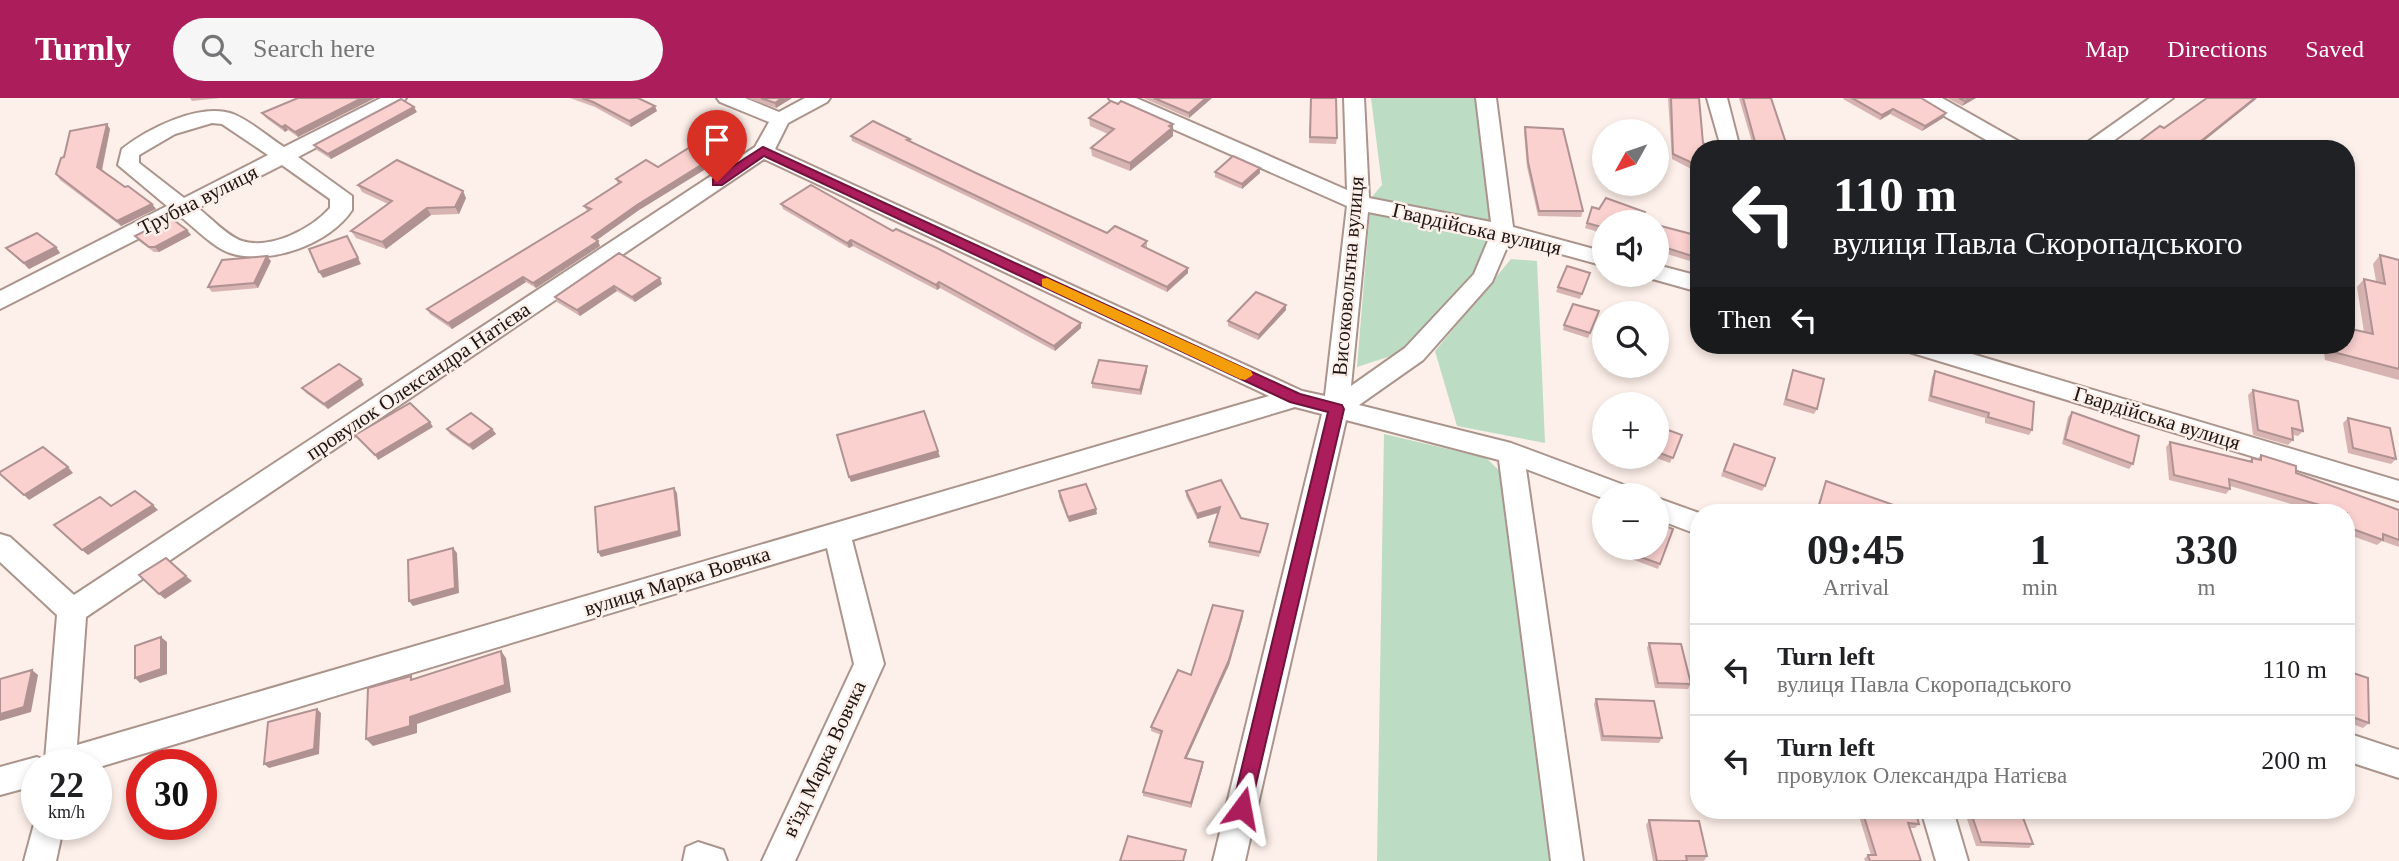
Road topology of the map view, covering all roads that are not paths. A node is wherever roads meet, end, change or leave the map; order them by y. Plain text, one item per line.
1 (396, 98) edge
2 (727, 98) edge
3 (820, 98) edge
4 (1119, 98) edge
5 (1354, 98) edge
6 (1486, 98) edge
7 (1717, 98) edge
8 (1927, 98) edge
9 (2163, 98) edge
10 (780, 119) junction
11 (1729, 140) edge
12 (2002, 140) edge
13 (2101, 140) edge
14 (763, 151) junction
15 (281, 157) junction
16 (1358, 203) junction
17 (182, 208) junction
18 (1503, 231) junction
19 (1592, 255) edge
20 (1669, 276) edge
21 (1690, 282) edge
22 (0, 302) edge
23 (1944, 354) edge
24 (1295, 398) junction
25 (1336, 409) junction
26 (1511, 453) junction
27 (1592, 483) edge
28 (2399, 491) edge
29 (1669, 513) edge
30 (1690, 521) edge
31 (837, 534) junction
32 (0, 545) edge
33 (72, 611) junction
34 (60, 749) edge
35 (112, 749) edge
36 (2355, 750) edge
37 (2399, 764) edge
38 (21, 775) edge
39 (0, 781) edge
40 (1940, 819) edge
41 (45, 840) edge
42 (40, 861) edge
43 (778, 861) edge
44 (1229, 861) edge
45 (1567, 861) edge
46 (1952, 861) edge

1 - 15 street, Трубна вулиця
2 - 10 street
3 - 10 street
4 - 16 street, Гвардійська вулиця
5 - 16 street, Високовольтна вулиця
6 - 18 street
7 - 11 street
8 - 12 street
9 - 13 street
10 - 14 street
14 - 24 street
14 - 33 street, провулок Олександра Натієва
15 - 17 street, Трубна вулиця
15 - 17 street
15 - 17 street
16 - 18 street, Гвардійська вулиця
16 - 25 street, Високовольтна вулиця
17 - 22 street, Трубна вулиця
18 - 19 street, Гвардійська вулиця
18 - 25 street
20 - 21 street
23 - 28 street, Гвардійська вулиця
24 - 25 street
24 - 31 street, вулиця Марка Вовчка
25 - 26 street
25 - 44 street, Високовольтна вулиця
26 - 27 street
26 - 45 street
29 - 30 street
31 - 35 street, вулиця Марка Вовчка
31 - 43 street, в'їзд Марка Вовчка
32 - 33 street
33 - 34 street
36 - 37 street
38 - 39 street
40 - 46 street
41 - 42 street

